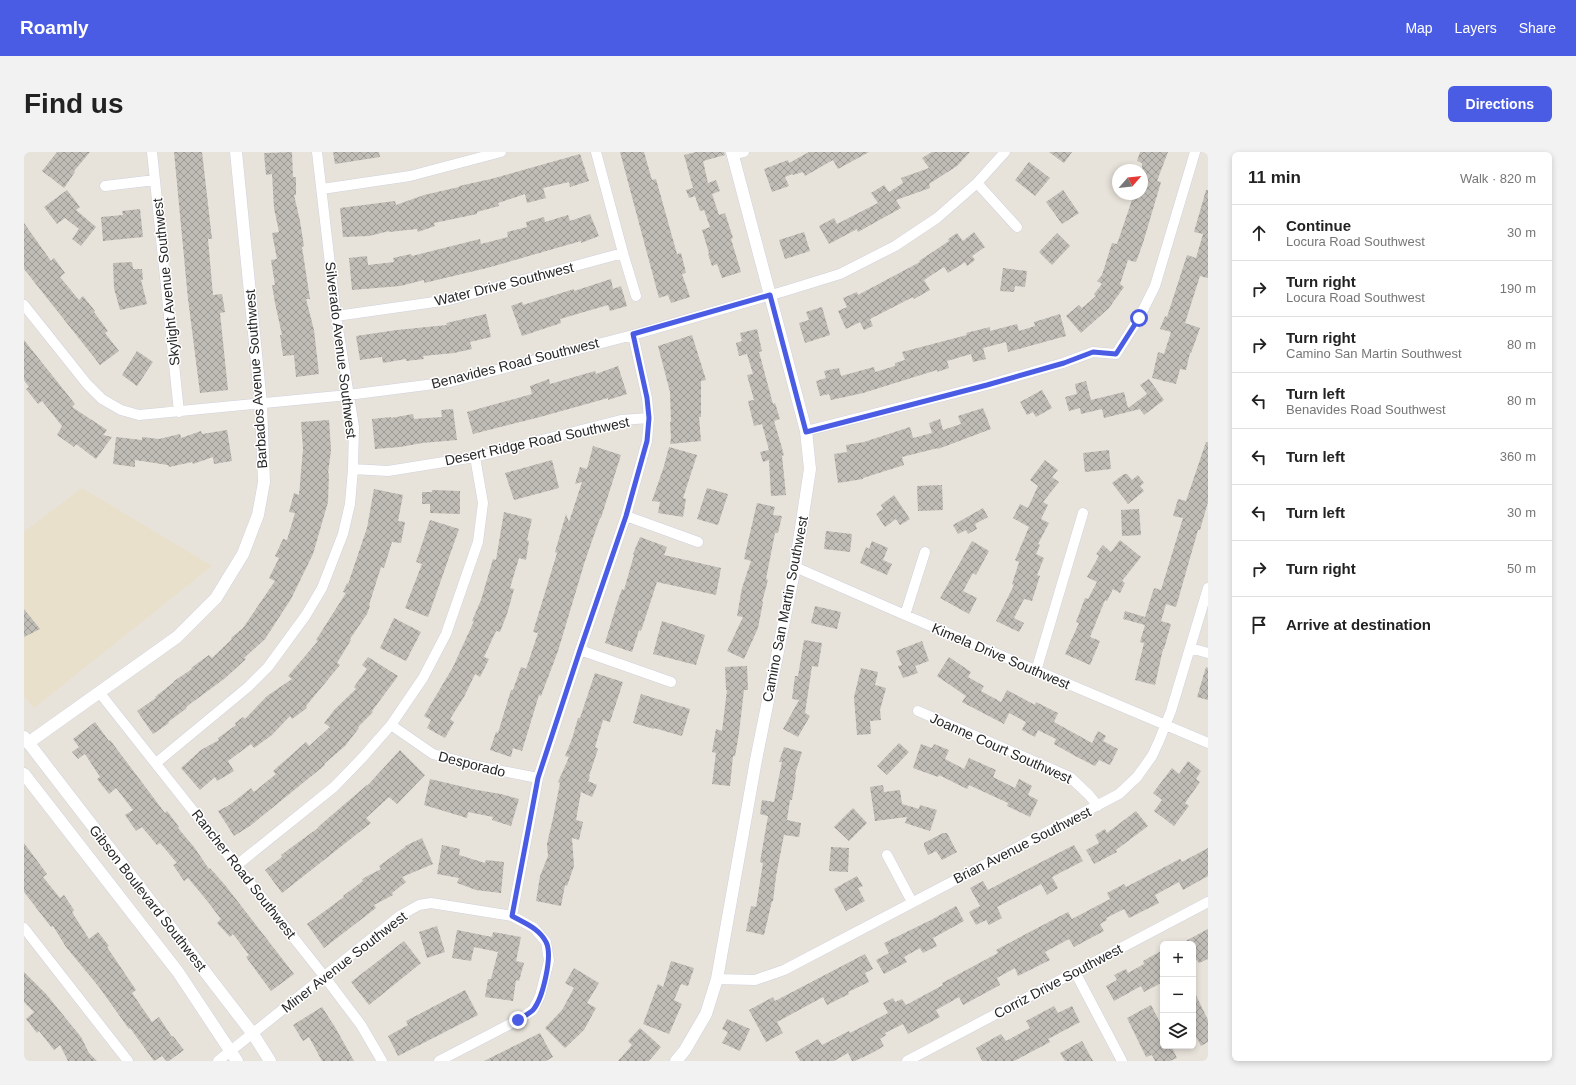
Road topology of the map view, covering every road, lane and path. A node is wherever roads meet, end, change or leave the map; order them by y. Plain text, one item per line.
1 (152, 152) edge
2 (236, 152) edge
3 (317, 152) edge
4 (501, 152) edge
5 (596, 152) edge
6 (1005, 152) edge
7 (1195, 152) edge
8 (736, 153) edge
9 (155, 180) junction
10 (977, 184) junction
11 (105, 186) dead end
12 (322, 189) junction
13 (1017, 227) dead end
14 (623, 253) junction
15 (770, 295) junction
16 (636, 296) dead end
17 (24, 305) edge
18 (336, 316) junction
19 (633, 334) junction
20 (348, 395) junction
21 (261, 404) junction
22 (179, 412) junction
23 (649, 418) junction
24 (806, 432) junction
25 (475, 457) junction
26 (353, 469) junction
27 (1083, 513) dead end
28 (626, 516) junction
29 (698, 542) dead end
30 (925, 552) dead end
31 (795, 567) junction
32 (1208, 588) edge
33 (905, 615) junction
34 (1190, 648) junction
35 (580, 650) junction
36 (1208, 654) edge
37 (1036, 671) junction
38 (671, 682) dead end
39 (99, 692) junction
40 (918, 711) dead end
41 (391, 725) junction
42 (1165, 725) junction
43 (26, 742) edge
44 (1208, 743) edge
45 (156, 763) junction
46 (24, 774) edge
47 (538, 778) junction
48 (1098, 806) junction
49 (887, 855) dead end
50 (237, 865) junction
51 (912, 902) junction
52 (1208, 902) edge
53 (512, 916) junction
54 (24, 928) edge
55 (1075, 972) junction
56 (324, 976) junction
57 (716, 979) junction
58 (253, 1034) junction
59 (234, 1056) edge
60 (128, 1061) edge
61 (218, 1061) edge
62 (270, 1061) edge
63 (382, 1061) edge
64 (439, 1061) edge
65 (676, 1061) edge
66 (907, 1061) edge
67 (1122, 1061) edge

1 - 9 street, Skylight Avenue Southwest
2 - 21 street, Barbados Avenue Southwest
3 - 12 street, Silverado Avenue Southwest
4 - 12 street
5 - 14 street
6 - 10 street, Benavides Road Southwest
7 - 24 street
8 - 15 street, Camino San Martin Southwest
9 - 11 street
9 - 22 street, Skylight Avenue Southwest
10 - 13 street
10 - 15 street, Benavides Road Southwest
12 - 18 street, Silverado Avenue Southwest
14 - 16 street
14 - 18 street, Water Drive Southwest
15 - 19 street, Benavides Road Southwest
15 - 24 street, Camino San Martin Southwest
17 - 22 street, Benavides Road Southwest
18 - 20 street, Silverado Avenue Southwest
19 - 20 street, Benavides Road Southwest
19 - 23 street
20 - 21 street, Benavides Road Southwest
20 - 26 street, Silverado Avenue Southwest
21 - 22 street, Benavides Road Southwest
21 - 39 street, Barbados Avenue Southwest
23 - 25 street, Desert Ridge Road Southwest
23 - 28 street
24 - 31 street, Camino San Martin Southwest
25 - 26 street, Desert Ridge Road Southwest
25 - 41 street
26 - 45 street, Silverado Avenue Southwest
27 - 37 street
28 - 29 street
28 - 35 street
30 - 33 street
31 - 33 street, Kimela Drive Southwest
31 - 57 street, Camino San Martin Southwest
32 - 34 street, Brian Avenue Southwest
33 - 37 street, Kimela Drive Southwest
34 - 36 street
34 - 42 street, Brian Avenue Southwest
35 - 38 street
35 - 47 street
37 - 42 street, Kimela Drive Southwest
39 - 43 street, Barbados Avenue Southwest
39 - 45 street, Rancher Road Southwest
40 - 48 street, Joanne Court Southwest
41 - 47 street, Desporado
41 - 50 street
42 - 44 street, Kimela Drive Southwest
42 - 48 street, Brian Avenue Southwest
43 - 58 street, Gibson Boulevard Southwest
45 - 50 street, Rancher Road Southwest
46 - 59 street, Gibson Boulevard Southwest
47 - 53 street
48 - 51 street, Brian Avenue Southwest
49 - 51 street
50 - 56 street, Rancher Road Southwest
51 - 57 street, Brian Avenue Southwest
52 - 55 street, Corriz Drive Southwest
53 - 56 street, Miner Avenue Southwest
53 - 64 street, Miner Avenue Southwest
54 - 60 street
55 - 66 street, Corriz Drive Southwest
55 - 67 street
56 - 58 street, Miner Avenue Southwest
56 - 63 street, Rancher Road Southwest
57 - 65 street, Camino San Martin Southwest
58 - 59 street, Miner Avenue Southwest
58 - 62 street, Gibson Boulevard Southwest
59 - 61 street, Miner Avenue Southwest

